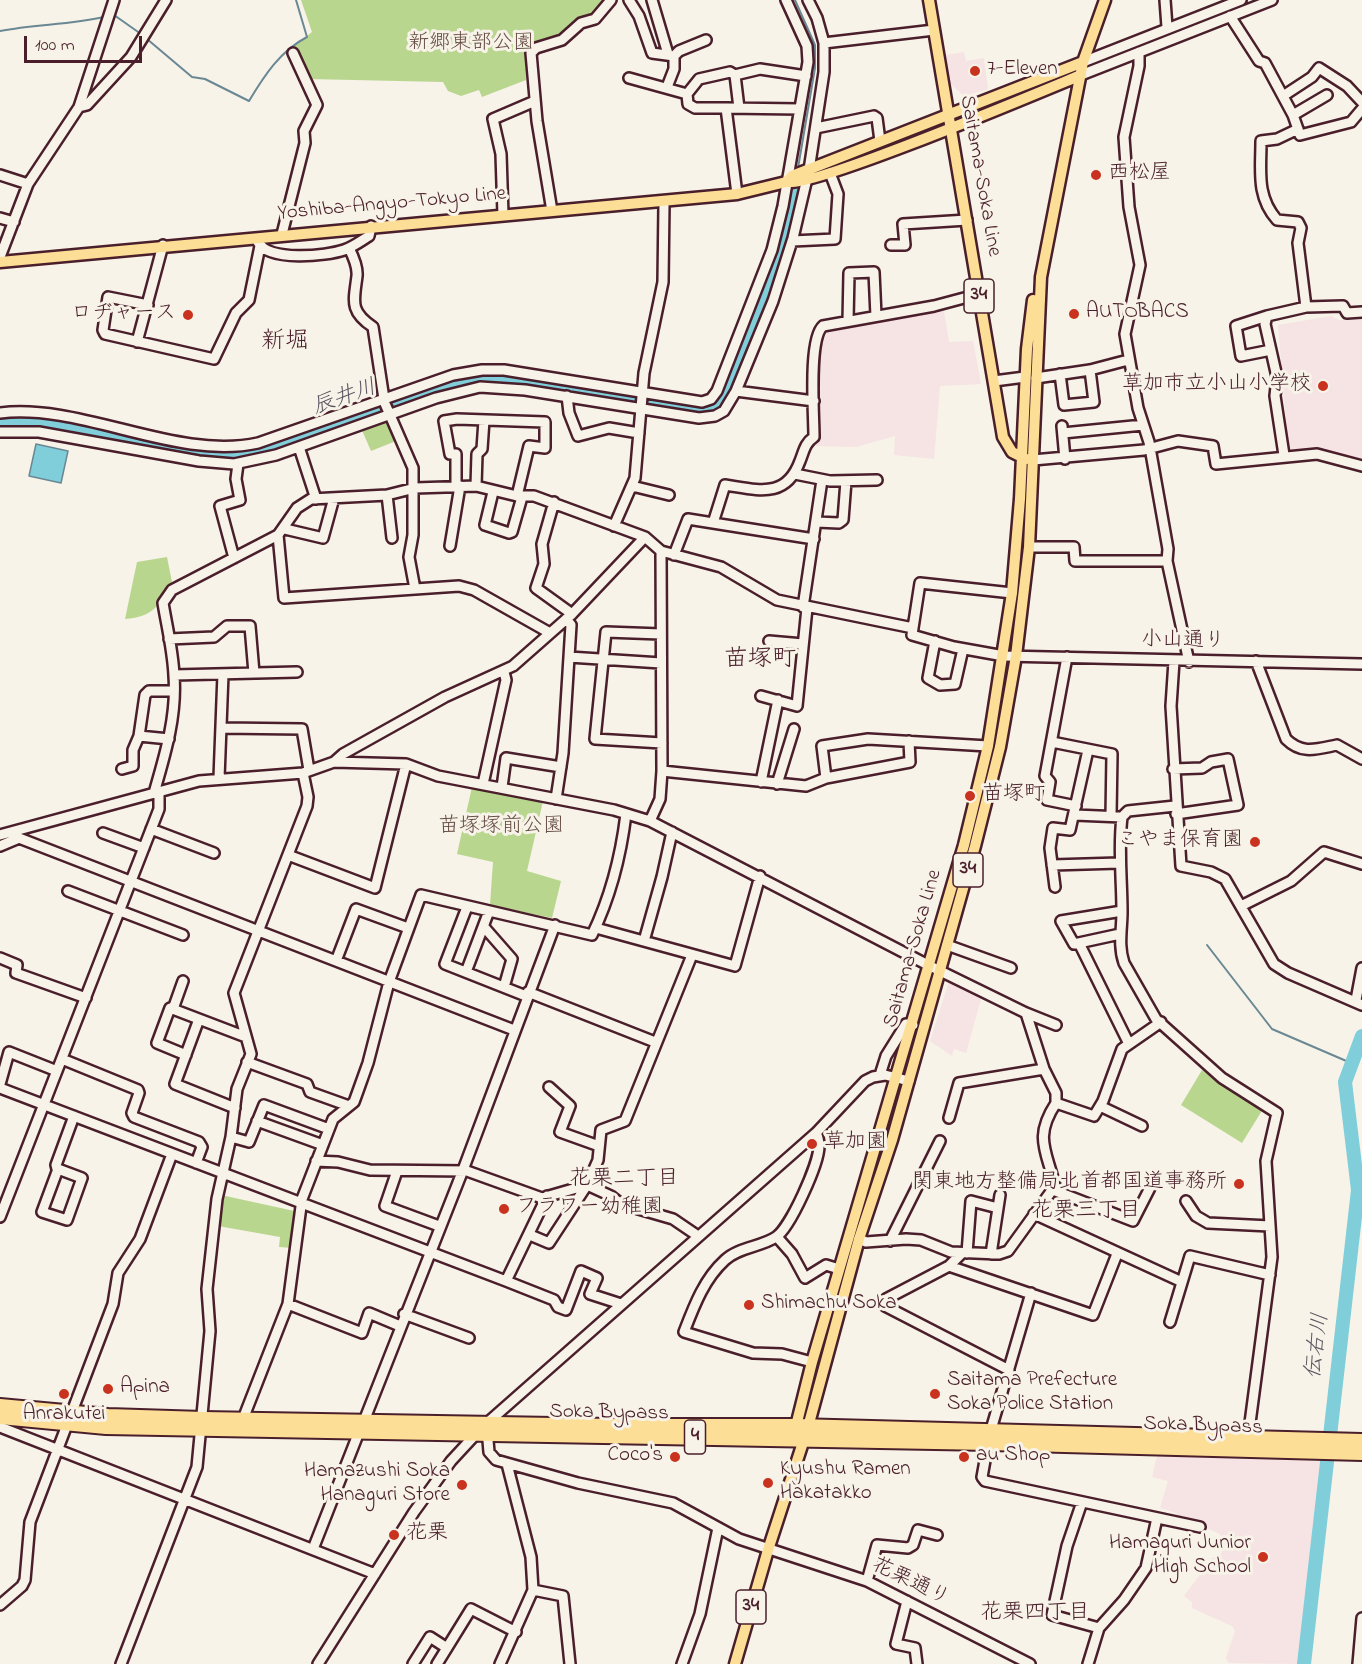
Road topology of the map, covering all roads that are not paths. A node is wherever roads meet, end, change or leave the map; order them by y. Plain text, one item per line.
1 (114, 0) edge
2 (166, 0) edge
3 (611, 0) edge
4 (629, 0) edge
5 (652, 0) edge
6 (786, 0) edge
7 (808, 0) edge
8 (929, 0) edge
9 (1105, 0) edge
10 (1165, 0) edge
11 (1204, 0) edge
12 (1241, 0) edge
13 (1272, 0) edge
14 (1208, 11) junction
15 (1230, 16) junction
16 (1167, 27) junction
17 (934, 30) junction
18 (706, 40) dead end
19 (824, 43) junction
20 (293, 52) dead end
21 (1139, 52) junction
22 (671, 55) junction
23 (1083, 62) junction
24 (735, 75) junction
25 (806, 75) junction
26 (1081, 75) junction
27 (629, 78) dead end
28 (667, 87) junction
29 (687, 94) junction
30 (1327, 95) dead end
31 (1283, 96) junction
32 (535, 101) junction
33 (1362, 102) edge
34 (79, 107) junction
35 (726, 108) junction
36 (740, 108) junction
37 (800, 109) junction
38 (1362, 109) edge
39 (948, 113) junction
40 (1293, 116) junction
41 (951, 127) junction
42 (816, 128) junction
43 (1298, 129) junction
44 (880, 141) junction
45 (830, 173) junction
46 (0, 175) edge
47 (799, 178) junction
48 (28, 184) junction
49 (737, 194) junction
50 (664, 203) junction
51 (552, 211) junction
52 (503, 215) junction
53 (0, 218) edge
54 (967, 220) junction
55 (14, 222) junction
56 (371, 226) junction
57 (282, 234) junction
58 (258, 241) junction
59 (792, 241) junction
60 (163, 245) junction
61 (891, 245) dead end
62 (349, 248) junction
63 (0, 257) edge
64 (0, 262) edge
65 (979, 294) junction
66 (148, 305) junction
67 (1306, 307) junction
68 (1362, 312) edge
69 (876, 316) junction
70 (1268, 316) junction
71 (848, 321) junction
72 (137, 342) junction
73 (1271, 350) junction
74 (1128, 360) junction
75 (1090, 370) junction
76 (1060, 374) junction
77 (1030, 378) junction
78 (994, 381) junction
79 (736, 391) junction
80 (643, 393) junction
81 (567, 396) junction
82 (383, 399) junction
83 (814, 401) junction
84 (642, 409) junction
85 (0, 413) edge
86 (388, 416) junction
87 (484, 420) junction
88 (1143, 425) junction
89 (0, 432) edge
90 (639, 433) junction
91 (299, 447) junction
92 (1150, 448) junction
93 (1284, 455) junction
94 (1022, 458) junction
95 (1065, 459) junction
96 (1034, 460) junction
97 (238, 464) junction
98 (1362, 466) edge
99 (795, 474) junction
100 (822, 480) junction
101 (877, 480) dead end
102 (846, 481) junction
103 (458, 486) junction
104 (476, 486) junction
105 (632, 486) junction
106 (415, 488) junction
107 (494, 492) junction
108 (387, 495) junction
109 (669, 495) dead end
110 (519, 497) junction
111 (334, 498) junction
112 (316, 499) junction
113 (554, 502) junction
114 (817, 522) junction
115 (713, 523) junction
116 (614, 526) junction
117 (282, 532) junction
118 (645, 537) junction
119 (392, 538) dead end
120 (814, 539) junction
121 (450, 546) dead end
122 (1029, 547) junction
123 (661, 551) junction
124 (674, 555) junction
125 (234, 558) junction
126 (1167, 561) junction
127 (415, 589) junction
128 (1012, 593) junction
129 (805, 607) junction
130 (569, 616) junction
131 (913, 628) junction
132 (550, 633) junction
133 (661, 634) junction
134 (169, 639) junction
135 (769, 640) dead end
136 (935, 641) junction
137 (803, 644) junction
138 (963, 649) junction
139 (1004, 656) junction
140 (1016, 656) junction
141 (569, 657) junction
142 (1067, 657) junction
143 (604, 659) junction
144 (1174, 661) junction
145 (1256, 661) junction
146 (1189, 662) junction
147 (661, 663) junction
148 (1362, 664) edge
149 (297, 672) dead end
150 (504, 672) junction
151 (254, 673) junction
152 (223, 674) junction
153 (174, 675) junction
154 (174, 691) junction
155 (760, 696) dead end
156 (778, 700) junction
157 (222, 728) junction
158 (794, 729) dead end
159 (139, 736) junction
160 (169, 739) junction
161 (909, 741) junction
162 (1052, 742) junction
163 (662, 743) junction
164 (988, 746) junction
165 (1088, 750) junction
166 (1362, 759) edge
167 (334, 762) junction
168 (406, 764) junction
169 (561, 767) junction
170 (122, 769) dead end
171 (1173, 769) junction
172 (306, 771) junction
173 (662, 771) junction
174 (219, 778) junction
175 (826, 778) junction
176 (761, 782) junction
177 (483, 784) junction
178 (777, 784) junction
179 (502, 787) junction
180 (157, 793) junction
181 (556, 799) junction
182 (1176, 810) junction
183 (1075, 811) junction
184 (626, 814) junction
185 (1111, 816) junction
186 (1122, 817) junction
187 (650, 822) junction
188 (151, 829) junction
189 (672, 832) junction
190 (103, 833) dead end
191 (0, 835) edge
192 (0, 846) edge
193 (144, 848) junction
194 (214, 853) dead end
195 (288, 855) junction
196 (1119, 863) junction
197 (1362, 864) edge
198 (1052, 866) junction
199 (760, 876) junction
200 (130, 882) junction
201 (1055, 887) dead end
202 (68, 891) dead end
203 (1241, 906) junction
204 (467, 907) junction
205 (119, 910) junction
206 (1122, 910) junction
207 (489, 911) junction
208 (555, 925) junction
209 (484, 927) junction
210 (408, 928) junction
211 (596, 928) junction
212 (259, 931) junction
213 (1120, 934) junction
214 (183, 935) dead end
215 (644, 941) junction
216 (1079, 943) junction
217 (948, 945) junction
218 (692, 955) junction
219 (0, 958) edge
220 (336, 961) junction
221 (928, 965) junction
222 (1011, 968) dead end
223 (1362, 968) edge
224 (940, 971) junction
225 (466, 972) junction
226 (183, 981) dead end
227 (389, 982) junction
228 (504, 987) junction
229 (527, 994) junction
230 (86, 998) junction
231 (1359, 1003) edge
232 (173, 1009) junction
233 (1026, 1013) junction
234 (199, 1019) junction
235 (1161, 1022) junction
236 (913, 1025) junction
237 (1056, 1025) dead end
238 (514, 1030) junction
239 (246, 1037) junction
240 (656, 1042) junction
241 (1129, 1044) junction
242 (186, 1054) junction
243 (62, 1059) junction
244 (247, 1062) junction
245 (1044, 1069) junction
246 (57, 1071) junction
247 (880, 1075) junction
248 (903, 1079) junction
249 (0, 1086) edge
250 (549, 1087) dead end
251 (1056, 1103) junction
252 (44, 1105) junction
253 (349, 1106) junction
254 (1100, 1106) junction
255 (235, 1108) junction
256 (74, 1116) junction
257 (949, 1118) dead end
258 (257, 1121) junction
259 (1142, 1126) dead end
260 (329, 1129) junction
261 (816, 1133) junction
262 (231, 1137) junction
263 (940, 1141) dead end
264 (323, 1145) junction
265 (599, 1146) junction
266 (172, 1154) junction
267 (316, 1161) junction
268 (196, 1163) junction
269 (58, 1169) junction
270 (462, 1170) junction
271 (397, 1171) junction
272 (224, 1173) junction
273 (1155, 1178) dead end
274 (587, 1185) junction
275 (1053, 1190) junction
276 (547, 1196) junction
277 (1000, 1196) dead end
278 (1186, 1201) dead end
279 (302, 1203) junction
280 (998, 1208) junction
281 (1034, 1214) junction
282 (0, 1217) edge
283 (439, 1226) junction
284 (1270, 1226) junction
285 (530, 1235) junction
286 (698, 1236) junction
287 (777, 1237) junction
288 (859, 1239) junction
289 (890, 1241) junction
290 (429, 1252) junction
291 (965, 1253) junction
292 (991, 1254) junction
293 (1118, 1254) junction
294 (949, 1266) junction
295 (839, 1269) junction
296 (1270, 1275) junction
297 (506, 1281) junction
298 (1182, 1282) junction
299 (1031, 1293) junction
300 (288, 1304) junction
301 (621, 1304) junction
302 (404, 1314) junction
303 (1170, 1322) dead end
304 (399, 1326) junction
305 (469, 1338) dead end
306 (812, 1362) junction
307 (1009, 1371) junction
308 (0, 1406) edge
309 (0, 1417) edge
310 (70, 1419) junction
311 (243, 1419) junction
312 (202, 1424) junction
313 (361, 1426) junction
314 (0, 1427) edge
315 (484, 1429) junction
316 (802, 1431) junction
317 (990, 1438) junction
318 (1248, 1438) junction
319 (1362, 1441) edge
320 (1321, 1446) junction
321 (1340, 1446) junction
322 (57, 1449) junction
323 (1362, 1453) edge
324 (507, 1464) junction
325 (185, 1498) junction
326 (1083, 1502) junction
327 (1157, 1518) junction
328 (1200, 1527) dead end
329 (718, 1528) junction
330 (937, 1535) dead end
331 (313, 1549) junction
332 (768, 1550) junction
333 (375, 1574) junction
334 (867, 1581) junction
335 (533, 1590) junction
336 (907, 1601) junction
337 (0, 1605) edge
338 (1362, 1618) edge
339 (1098, 1628) junction
340 (516, 1632) junction
341 (447, 1648) junction
342 (438, 1661) edge
343 (121, 1664) edge
344 (318, 1664) edge
345 (413, 1664) edge
346 (449, 1664) edge
347 (500, 1664) edge
348 (570, 1664) edge
349 (682, 1664) edge
350 (735, 1664) edge
351 (917, 1664) edge
352 (1030, 1664) edge
353 (1088, 1664) edge
354 (1358, 1664) edge

1 - 34 street
2 - 34 street
3 - 32 street
4 - 22 street
5 - 22 street
6 - 25 street
7 - 19 street
8 - 17 main road, Saitama-Soka Line / 34
9 - 23 main road
10 - 16 street
11 - 14 street
12 - 14 street
13 - 15 street
14 - 16 street
15 - 21 street
15 - 31 street
16 - 23 street
17 - 19 street
17 - 39 main road, Saitama-Soka Line / 34
18 - 22 street
19 - 42 street
20 - 57 street
21 - 26 street
21 - 74 street
22 - 28 street
23 - 26 main road, Saitama-Soka Line / 34
23 - 39 main road, Yoshiba-Angyo-Tokyo Line
24 - 25 street
24 - 29 street
24 - 36 street
25 - 37 street
26 - 41 main road, Yoshiba-Angyo-Tokyo Line
26 - 77 main road, Saitama-Soka Line / 34
27 - 28 street
28 - 29 street
29 - 35 street
30 - 40 street
31 - 33 street
31 - 40 street
32 - 51 street
32 - 52 street
34 - 48 street
35 - 36 street
35 - 49 street
36 - 37 street
37 - 47 street
38 - 43 street
39 - 41 main road, Saitama-Soka Line / 34
39 - 44 main road, Yoshiba-Angyo-Tokyo Line
40 - 43 street
41 - 45 main road, Yoshiba-Angyo-Tokyo Line
41 - 54 main road, Saitama-Soka Line / 34
42 - 44 street
42 - 47 street
43 - 67 street
44 - 47 main road, Yoshiba-Angyo-Tokyo Line
45 - 47 main road, Yoshiba-Angyo-Tokyo Line
45 - 59 street
46 - 48 street
47 - 49 main road, Yoshiba-Angyo-Tokyo Line
47 - 59 street
47 - 80 street
48 - 55 street
49 - 50 main road, Yoshiba-Angyo-Tokyo Line
50 - 51 main road, Yoshiba-Angyo-Tokyo Line
50 - 80 street
51 - 52 main road, Yoshiba-Angyo-Tokyo Line
52 - 56 main road, Yoshiba-Angyo-Tokyo Line
53 - 55 street
54 - 61 street
54 - 65 main road, Saitama-Soka Line / 34
55 - 63 street
56 - 57 main road, Yoshiba-Angyo-Tokyo Line
56 - 62 street
57 - 58 main road, Yoshiba-Angyo-Tokyo Line
58 - 60 main road, Yoshiba-Angyo-Tokyo Line
58 - 62 street
58 - 72 street
59 - 79 street
60 - 64 main road, Yoshiba-Angyo-Tokyo Line
60 - 66 street
62 - 82 street
65 - 69 street
65 - 78 main road, Saitama-Soka Line / 34
66 - 72 street
66 - 72 street
67 - 68 street
67 - 70 street
69 - 71 street
69 - 71 street
70 - 73 street
70 - 73 street
71 - 83 street
73 - 93 street
74 - 75 street
74 - 88 street
75 - 76 street
75 - 76 street
76 - 77 street
77 - 78 street
77 - 94 main road, Saitama-Soka Line / 34
77 - 96 main road, Saitama-Soka Line / 34
78 - 94 main road, Saitama-Soka Line / 34
79 - 83 street
79 - 84 street
80 - 82 street
80 - 84 street
81 - 84 street
81 - 86 street
81 - 90 street
82 - 85 street
82 - 86 street
83 - 99 street
84 - 90 street
86 - 91 street
86 - 106 street
87 - 103 street
87 - 104 street
87 - 110 street
88 - 92 street
88 - 95 street
89 - 97 street
90 - 105 street
91 - 97 street
91 - 112 street
92 - 93 street
92 - 95 street
92 - 126 street
93 - 98 street
94 - 96 main road
94 - 128 main road, Saitama-Soka Line / 34
95 - 96 street
96 - 122 main road, Saitama-Soka Line / 34
97 - 125 street
99 - 100 street
99 - 115 street
100 - 102 street
100 - 114 street
101 - 102 street
102 - 114 street
103 - 104 street
103 - 106 street
103 - 121 street
104 - 107 street
105 - 109 street
105 - 116 street
106 - 108 street
106 - 127 street
107 - 110 street
107 - 110 street
108 - 111 street
108 - 119 street
110 - 113 street
111 - 112 street
111 - 117 street
112 - 117 street
113 - 116 street
113 - 130 street
114 - 120 street
115 - 120 street
115 - 124 street
116 - 118 street
117 - 125 street
117 - 127 street
118 - 123 street
118 - 130 street
120 - 129 street
122 - 126 street
122 - 140 main road, Saitama-Soka Line / 34
123 - 124 street
123 - 133 street
124 - 129 street
125 - 134 street
126 - 146 street
127 - 132 street
128 - 131 street
128 - 139 main road, Saitama-Soka Line / 34
129 - 131 street
129 - 137 street
130 - 132 street
130 - 141 street
131 - 136 street, 小山通り
132 - 150 street
133 - 143 street
133 - 147 street
134 - 151 street
134 - 153 street
135 - 137 street
136 - 138 street, 小山通り
136 - 138 street
137 - 156 street
138 - 139 street, 小山通り
139 - 140 street, 小山通り
139 - 164 main road, Saitama-Soka Line / 34
140 - 142 street, 小山通り
140 - 217 main road, Saitama-Soka Line / 34
141 - 143 street
141 - 169 street
142 - 144 street, 小山通り
142 - 162 street
143 - 147 street
143 - 163 street
144 - 146 street, 小山通り
144 - 171 street
145 - 146 street, 小山通り
145 - 148 street, 小山通り
145 - 166 street
147 - 163 street
149 - 151 street
150 - 167 street
150 - 177 street
151 - 152 street
152 - 153 street
152 - 157 street
153 - 154 street
154 - 159 street
154 - 160 street
155 - 156 street
156 - 176 street
157 - 172 street
157 - 174 street
158 - 178 street
159 - 160 street
159 - 170 street
160 - 180 street
161 - 164 street
161 - 175 street
161 - 175 street
162 - 165 street
162 - 183 street
163 - 173 street
164 - 221 main road, Saitama-Soka Line / 34
165 - 183 street
165 - 185 street
167 - 168 street
167 - 172 street
168 - 177 street
168 - 195 street
169 - 179 street
169 - 181 street
171 - 182 street
171 - 182 street
172 - 174 street
172 - 195 street
173 - 176 street
173 - 187 street
174 - 180 street
175 - 178 street
176 - 178 street
177 - 179 street
179 - 181 street
180 - 188 street
180 - 191 street
181 - 184 street
182 - 186 street
182 - 203 street
183 - 185 street
183 - 198 street
184 - 187 street
184 - 211 street
185 - 186 street
186 - 196 street
187 - 189 street
188 - 193 street
188 - 194 street
189 - 199 street
189 - 215 street
190 - 193 street
192 - 200 street
193 - 200 street
195 - 212 street
196 - 198 street
196 - 206 street
197 - 203 street
198 - 201 street
199 - 218 street
199 - 221 street
200 - 205 street
200 - 212 street
202 - 205 street
203 - 231 street
204 - 207 street
204 - 210 street
204 - 225 street
205 - 214 street
205 - 230 street
206 - 213 street
206 - 216 street
207 - 208 street
207 - 209 street
208 - 211 street
208 - 229 street
209 - 225 street
209 - 228 street
210 - 220 street
210 - 227 street
211 - 215 street
212 - 220 street
212 - 239 street
213 - 216 street
213 - 235 street
215 - 218 street
216 - 241 street
217 - 222 street
217 - 224 main road, Saitama-Soka Line / 34
218 - 240 street
219 - 230 street
220 - 227 street
221 - 224 street
221 - 236 main road, Saitama-Soka Line / 34
223 - 231 street
224 - 233 street
224 - 248 main road, Saitama-Soka Line / 34
225 - 228 street
226 - 232 street
227 - 238 street
227 - 253 street
228 - 229 street
229 - 238 street
229 - 240 street
230 - 243 street
232 - 234 street
232 - 242 street
233 - 237 street
233 - 245 street
234 - 239 street
234 - 242 street
235 - 241 street
235 - 284 street
236 - 247 street
236 - 248 main road, Saitama-Soka Line / 34
238 - 270 street
239 - 244 street
240 - 265 street
241 - 254 street
242 - 255 street
243 - 246 street
243 - 268 street
244 - 253 street
244 - 255 street
245 - 251 street
245 - 257 street
246 - 249 street
246 - 252 street
247 - 248 street
247 - 261 street
248 - 288 main road, Saitama-Soka Line / 34
248 - 295 main road, Saitama-Soka Line / 34
249 - 252 street
250 - 265 street
251 - 254 street
251 - 275 street
252 - 256 street
252 - 282 street
253 - 260 street
254 - 259 street
255 - 262 street
256 - 266 street
256 - 269 street
258 - 260 street
258 - 262 street
258 - 264 street
260 - 264 street
261 - 286 street
261 - 287 street
262 - 272 street
263 - 289 street
264 - 267 street
265 - 274 street
266 - 268 street
266 - 310 street
267 - 271 street
267 - 279 street
268 - 272 street
269 - 269 street
270 - 271 street
270 - 276 street
270 - 283 street
271 - 283 street
272 - 279 street
272 - 312 street
273 - 275 street
274 - 276 street
274 - 285 street
274 - 286 street
275 - 281 street
276 - 285 street
277 - 280 street
278 - 284 street
279 - 290 street
279 - 300 street
280 - 291 street
280 - 292 street
281 - 292 street
281 - 293 street
283 - 290 street
284 - 296 street
285 - 297 street
286 - 301 street
287 - 295 street
287 - 306 street
288 - 289 street
288 - 316 main road, Saitama-Soka Line / 34
289 - 291 street
290 - 297 street
290 - 302 street
291 - 292 street
291 - 294 street
293 - 298 street
293 - 299 street
294 - 299 street
294 - 307 street
295 - 306 main road, Saitama-Soka Line / 34
296 - 298 street
296 - 318 street
297 - 301 street
298 - 303 street
299 - 307 street
300 - 304 street
300 - 311 street
301 - 315 street
302 - 304 street
302 - 305 street
304 - 313 street
306 - 316 main road, Saitama-Soka Line / 34
307 - 317 street
308 - 310 highway, Soka Bypass / 4
309 - 310 highway, Soka Bypass / 4
310 - 312 highway, Soka Bypass / 4
310 - 322 street
311 - 312 highway, Soka Bypass / 4
311 - 313 highway, Soka Bypass / 4
312 - 313 highway, Soka Bypass / 4
312 - 325 street
313 - 315 highway, Soka Bypass / 4
313 - 331 street
314 - 322 street
315 - 316 highway, Soka Bypass / 4
315 - 324 street
315 - 333 street
316 - 317 highway, Soka Bypass / 4
316 - 332 main road, Saitama-Soka Line / 34
317 - 318 highway, Soka Bypass / 4
317 - 320 highway, Soka Bypass / 4
317 - 326 street
318 - 320 highway, Soka Bypass / 4
319 - 321 highway, Soka Bypass / 4
320 - 321 highway, Soka Bypass / 4
321 - 323 highway, Soka Bypass / 4
322 - 325 street
322 - 337 street
324 - 329 street, 花栗通り
324 - 335 street
325 - 331 street
325 - 343 street
326 - 327 street
326 - 339 street
327 - 328 street
327 - 339 street
329 - 332 street, 花栗通り
329 - 349 street
330 - 334 street
331 - 333 street
332 - 334 street, 花栗通り
332 - 350 main road, Saitama-Soka Line / 34
333 - 344 street
334 - 336 street, 花栗通り
335 - 340 street
335 - 348 street
336 - 351 street
336 - 352 street, 花栗通り
338 - 354 street
339 - 353 street
340 - 341 street
340 - 347 street
341 - 342 street
341 - 345 street
342 - 346 street

